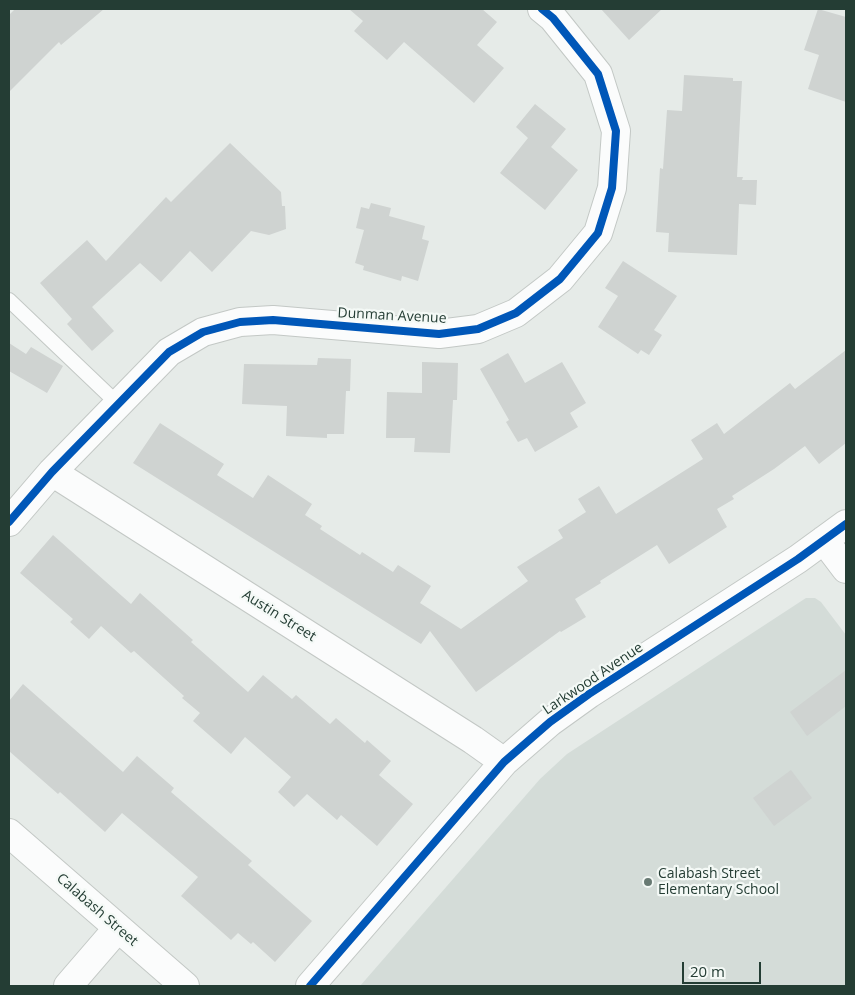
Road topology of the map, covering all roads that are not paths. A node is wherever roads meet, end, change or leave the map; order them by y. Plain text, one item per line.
1 (542, 9) edge
2 (9, 300) edge
3 (118, 404) junction
4 (52, 472) junction
5 (9, 522) edge
6 (846, 524) edge
7 (824, 540) junction
8 (846, 569) edge
9 (504, 762) junction
10 (9, 833) edge
11 (118, 928) junction
12 (68, 986) edge
13 (185, 986) edge
14 (310, 986) edge

1 - 3 street, Dunman Avenue
2 - 3 lane
3 - 4 street, Dunman Avenue
4 - 5 street, Dunman Avenue
4 - 9 street, Austin Street
6 - 7 street, Larkwood Avenue
7 - 8 street
7 - 9 street, Larkwood Avenue
9 - 14 street, Larkwood Avenue
10 - 11 street, Calabash Street
11 - 12 street
11 - 13 street, Calabash Street

